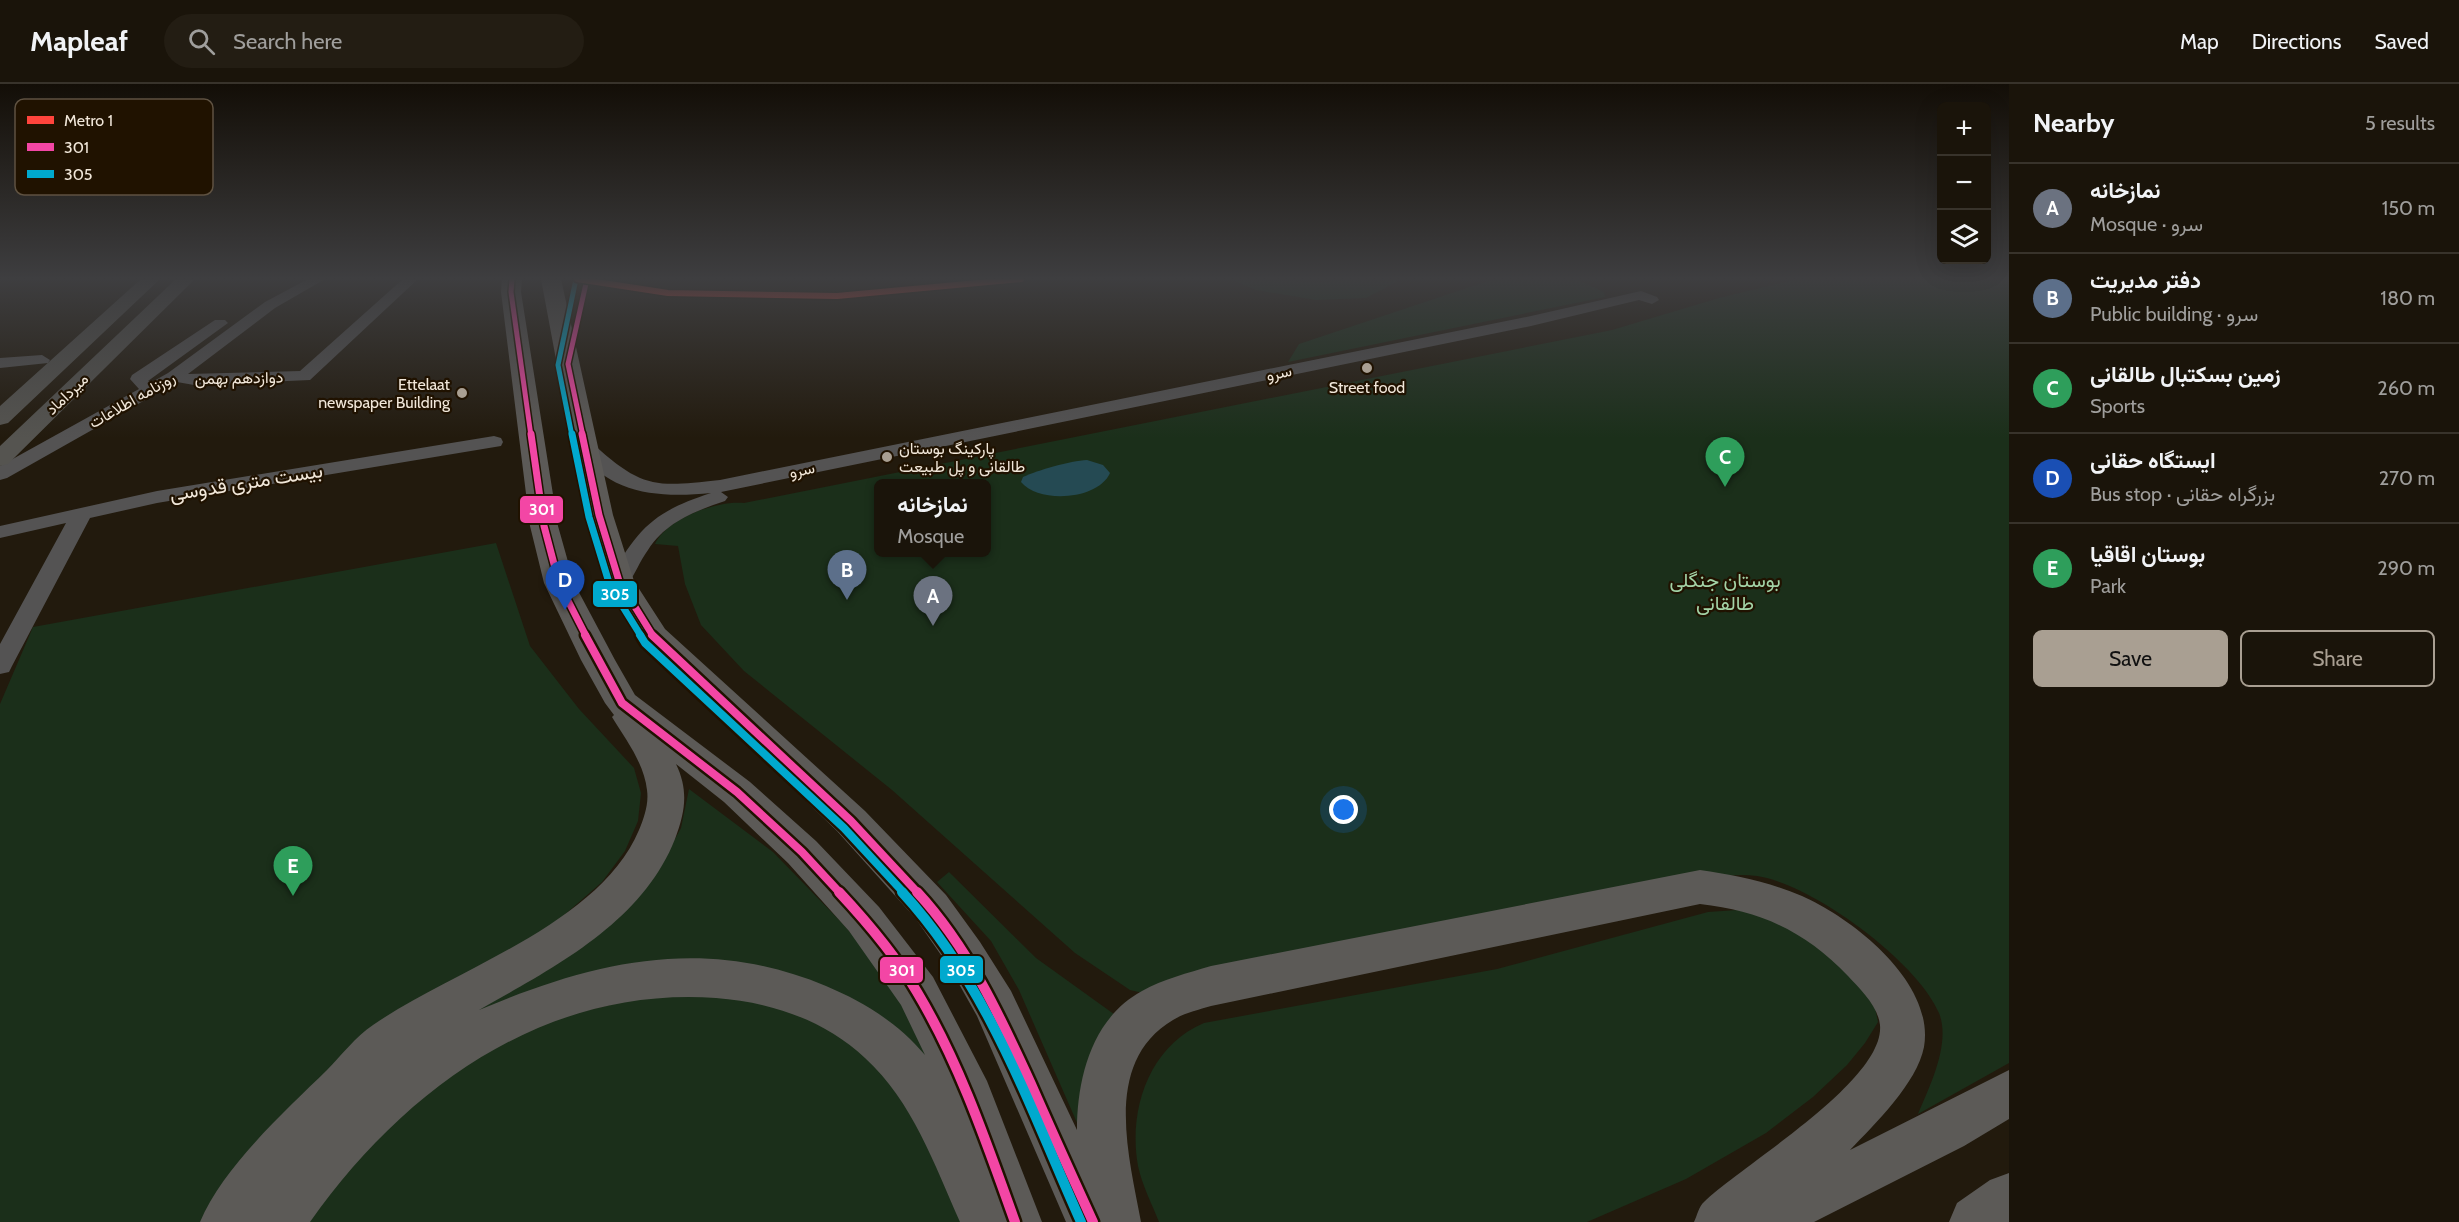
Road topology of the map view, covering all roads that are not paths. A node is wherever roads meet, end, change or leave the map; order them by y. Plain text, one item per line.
1 (75, 332) edge
2 (90, 332) edge
3 (110, 332) edge
4 (131, 332) edge
5 (205, 332) edge
6 (234, 332) edge
7 (352, 332) edge
8 (517, 332) edge
9 (562, 332) edge
10 (1480, 332) edge
11 (1522, 332) edge
12 (0, 363) edge
13 (40, 363) junction
14 (174, 377) junction
15 (156, 388) junction
16 (3, 408) edge
17 (0, 435) edge
18 (494, 442) dead end
19 (586, 448) junction
20 (0, 459) edge
21 (0, 474) edge
22 (81, 515) junction
23 (0, 532) edge
24 (620, 581) junction
25 (0, 666) edge
26 (622, 703) junction
27 (2009, 1093) edge
28 (2009, 1199) edge
29 (227, 1222) edge
30 (278, 1222) edge
31 (987, 1222) edge
32 (1015, 1222) edge
33 (1093, 1222) edge
34 (1114, 1222) edge
35 (1721, 1222) edge
36 (1758, 1222) edge
37 (1976, 1222) edge

1 - 13 main road
2 - 16 main road
3 - 17 main road
4 - 20 main road, میرداماد
5 - 15 street
6 - 14 street, روزنامه اطلاعات
7 - 14 street, دوازدهم بهمن
8 - 26 highway
9 - 19 highway
10 - 19 street, سرو
11 - 24 street, سرو
12 - 13 street
13 - 16 main road
14 - 15 street, روزنامه اطلاعات
15 - 21 street, روزنامه اطلاعات
18 - 22 street, بیست متری قدوسی
19 - 24 highway
22 - 23 street, بیست متری قدوسی
22 - 25 street
24 - 33 highway
26 - 29 highway
26 - 32 highway
27 - 36 highway
28 - 37 highway
30 - 31 highway
34 - 35 highway

